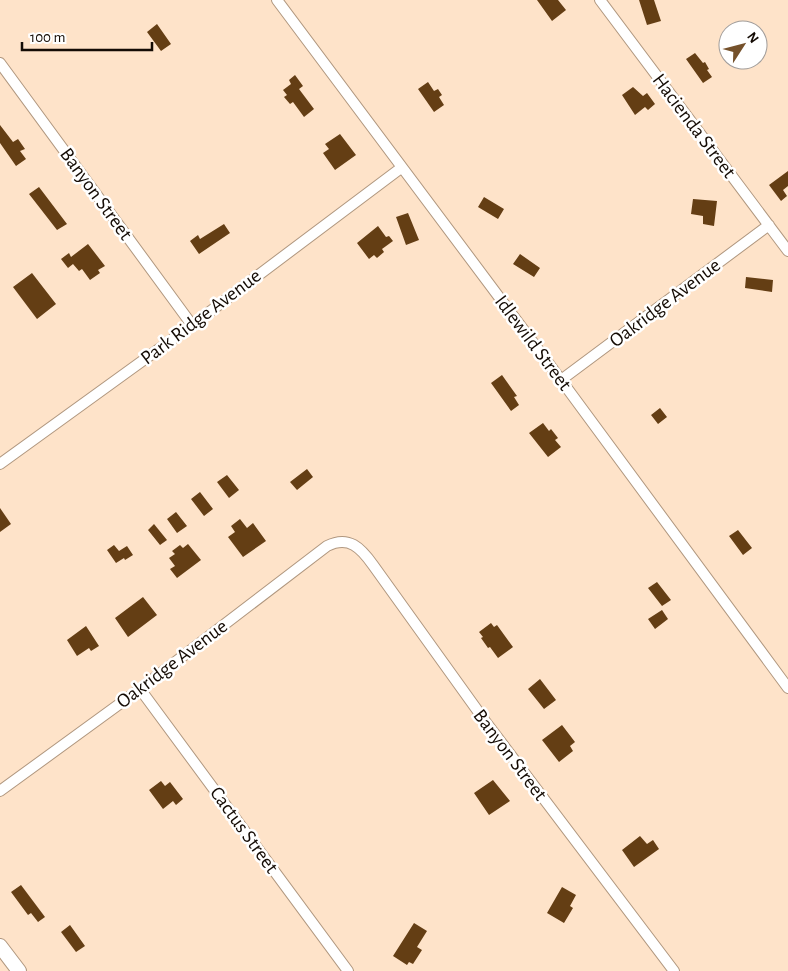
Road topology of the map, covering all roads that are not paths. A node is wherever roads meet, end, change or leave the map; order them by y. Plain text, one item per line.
1 (276, 0) edge
2 (605, 2) edge
3 (0, 63) edge
4 (401, 168) junction
5 (769, 226) junction
6 (788, 251) edge
7 (192, 325) junction
8 (561, 380) junction
9 (0, 464) edge
10 (345, 542) joint
11 (788, 688) edge
12 (140, 689) junction
13 (0, 791) edge
14 (0, 946) edge
15 (18, 971) edge
16 (348, 971) edge
17 (674, 971) edge

1 - 4 street, Idlewild Street
2 - 5 street, Hacienda Street
3 - 7 street, Banyon Street
4 - 7 street, Park Ridge Avenue
4 - 8 street, Idlewild Street
5 - 6 street, Hacienda Street
5 - 8 street, Oakridge Avenue
7 - 9 street, Park Ridge Avenue
8 - 11 street, Idlewild Street
10 - 12 street, Oakridge Avenue
10 - 17 street, Banyon Street
12 - 13 street, Oakridge Avenue
12 - 16 street, Cactus Street
14 - 15 street

